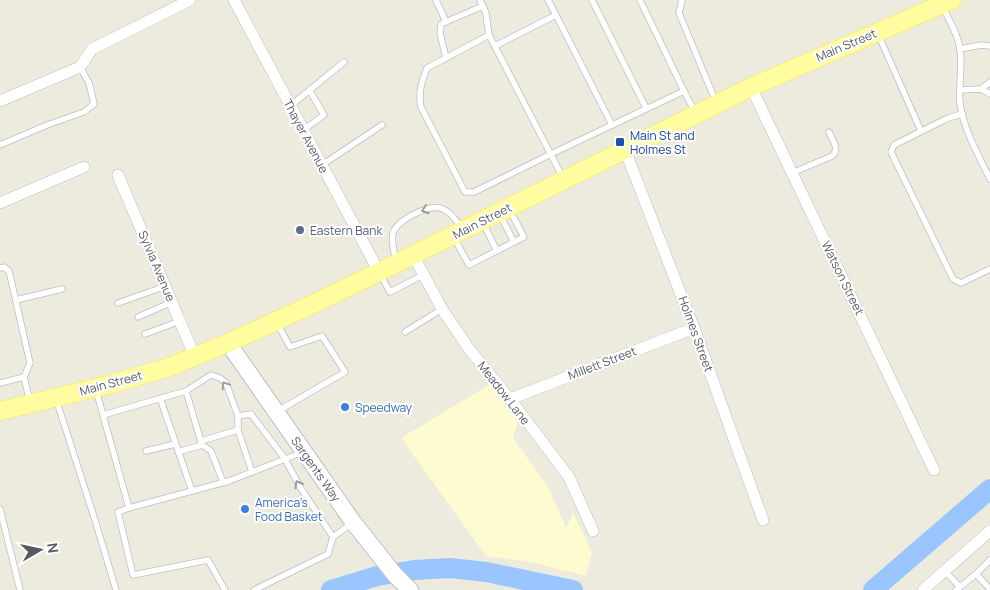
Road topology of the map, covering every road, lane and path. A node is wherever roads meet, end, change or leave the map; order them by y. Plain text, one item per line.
1 (190, 0) edge
2 (234, 0) edge
3 (436, 0) edge
4 (548, 0) edge
5 (592, 0) edge
6 (640, 0) edge
7 (682, 0) edge
8 (944, 2) edge
9 (482, 3) edge
10 (556, 14) junction
11 (446, 22) junction
12 (877, 32) junction
13 (490, 35) junction
14 (495, 46) junction
15 (990, 46) edge
16 (960, 49) junction
17 (446, 58) junction
18 (344, 62) dead end
19 (80, 67) junction
20 (990, 82) edge
21 (751, 87) junction
22 (981, 89) junction
23 (684, 90) junction
24 (960, 90) junction
25 (310, 91) junction
26 (990, 94) edge
27 (0, 102) edge
28 (717, 104) junction
29 (290, 106) junction
30 (646, 108) junction
31 (696, 114) junction
32 (962, 114) junction
33 (612, 124) junction
34 (382, 125) dead end
35 (302, 130) junction
36 (921, 131) junction
37 (829, 132) dead end
38 (0, 145) edge
39 (625, 150) junction
40 (551, 154) junction
41 (322, 165) junction
42 (84, 167) dead end
43 (792, 173) junction
44 (118, 175) dead end
45 (990, 179) edge
46 (564, 180) junction
47 (0, 203) edge
48 (504, 210) junction
49 (482, 221) junction
50 (458, 233) junction
51 (514, 242) junction
52 (497, 250) junction
53 (413, 255) junction
54 (396, 264) junction
55 (0, 268) edge
56 (990, 269) edge
57 (379, 272) junction
58 (423, 275) junction
59 (166, 286) junction
60 (62, 289) dead end
61 (16, 300) junction
62 (172, 302) junction
63 (118, 303) dead end
64 (442, 309) junction
65 (138, 317) dead end
66 (180, 321) junction
67 (276, 321) junction
68 (694, 328) junction
69 (405, 332) dead end
70 (145, 334) dead end
71 (228, 343) junction
72 (196, 357) junction
73 (24, 377) junction
74 (0, 383) edge
75 (96, 388) junction
76 (186, 391) junction
77 (56, 398) junction
78 (160, 398) junction
79 (510, 399) junction
80 (31, 404) junction
81 (0, 412) edge
82 (174, 412) dead end
83 (276, 412) junction
84 (103, 415) junction
85 (166, 415) junction
86 (238, 416) junction
87 (178, 425) dead end
88 (170, 427) junction
89 (238, 430) junction
90 (182, 436) dead end
91 (174, 441) junction
92 (202, 443) junction
93 (146, 451) dead end
94 (178, 452) junction
95 (304, 452) junction
96 (285, 459) junction
97 (934, 470) dead end
98 (252, 472) junction
99 (223, 482) junction
100 (192, 491) junction
101 (0, 508) edge
102 (129, 508) junction
103 (763, 520) dead end
104 (353, 522) junction
105 (593, 531) dead end
106 (990, 531) edge
107 (333, 537) junction
108 (990, 560) edge
109 (944, 571) junction
110 (976, 574) junction
111 (958, 588) edge
112 (990, 589) edge
113 (20, 590) edge
114 (116, 590) edge
115 (226, 590) edge
116 (254, 590) edge
117 (410, 590) edge
118 (923, 590) edge

1 - 19 street
2 - 29 street, Thayer Avenue
3 - 11 lane
4 - 10 lane
5 - 30 lane
6 - 23 lane
7 - 28 lane
8 - 12 main road, Main Street
8 - 16 lane
9 - 11 lane
9 - 13 lane
10 - 14 lane
10 - 33 lane
11 - 17 lane
12 - 21 main road, Main Street
12 - 36 lane
13 - 14 lane
13 - 17 lane
14 - 40 lane
15 - 16 lane
16 - 24 lane
17 - 40 lane
18 - 25 lane
19 - 27 street
19 - 38 lane
20 - 22 lane
21 - 28 main road, Main Street
21 - 43 street, Watson Street
22 - 24 lane
22 - 26 lane
23 - 30 lane
23 - 31 lane
24 - 32 lane
25 - 29 lane
25 - 35 lane
28 - 31 main road, Main Street
29 - 35 street, Thayer Avenue
30 - 33 lane
31 - 39 main road, Main Street
32 - 36 lane
32 - 45 lane
33 - 40 lane
34 - 41 lane
35 - 41 street, Thayer Avenue
36 - 56 lane
37 - 43 lane
39 - 46 main road, Main Street
39 - 68 street, Holmes Street
40 - 46 lane
41 - 57 street, Thayer Avenue
42 - 47 street
43 - 97 street, Watson Street
44 - 59 street, Sylvia Avenue
46 - 48 main road, Main Street
48 - 49 main road, Main Street
48 - 51 lane
48 - 51 lane
49 - 50 main road, Main Street
49 - 52 lane
50 - 52 lane
50 - 53 main road, Main Street
50 -> 54 lane
51 - 52 lane
53 - 54 main road, Main Street
53 - 58 street, Meadow Lane
54 - 57 main road, Main Street
55 - 61 lane
57 - 58 lane
57 - 67 main road, Main Street
58 - 64 street, Meadow Lane
59 - 62 street, Sylvia Avenue
59 - 63 lane
60 - 61 lane
61 - 73 lane
62 - 65 lane
62 - 66 street, Sylvia Avenue
64 - 69 lane
64 - 79 street, Meadow Lane
66 - 70 lane
66 - 72 street, Sylvia Avenue
67 - 71 main road, Main Street
67 - 83 lane
68 - 79 street, Millett Street
68 - 103 street, Holmes Street
71 - 72 main road, Main Street
71 - 83 main road, Sargents Way
72 - 75 main road, Main Street
73 - 74 lane
73 - 80 lane
75 - 77 main road, Main Street
75 - 84 lane
76 - 78 lane
86 -> 76 lane
76 - 92 lane
77 - 80 main road, Main Street
77 - 114 lane
78 - 84 lane
78 - 85 lane
79 - 105 street, Meadow Lane
80 - 81 main road, Main Street
82 - 85 lane
83 - 95 main road, Sargents Way
84 - 102 lane
85 - 88 lane
86 - 89 lane
86 - 96 lane
87 - 88 lane
88 - 91 lane
89 - 92 lane
89 - 98 lane
90 - 91 lane
91 - 93 lane
91 - 94 lane
92 - 94 lane
92 - 99 lane
94 - 100 lane
95 - 96 lane
95 - 104 main road, Sargents Way
96 - 98 lane
107 -> 96 lane
98 - 99 lane
99 - 100 lane
100 - 102 lane
101 - 113 lane
102 - 115 lane
104 - 107 lane
104 - 117 main road, Sargents Way
106 - 109 street
107 - 116 lane
108 - 110 lane
109 - 111 lane
109 - 118 street
110 - 111 lane
110 - 112 lane

